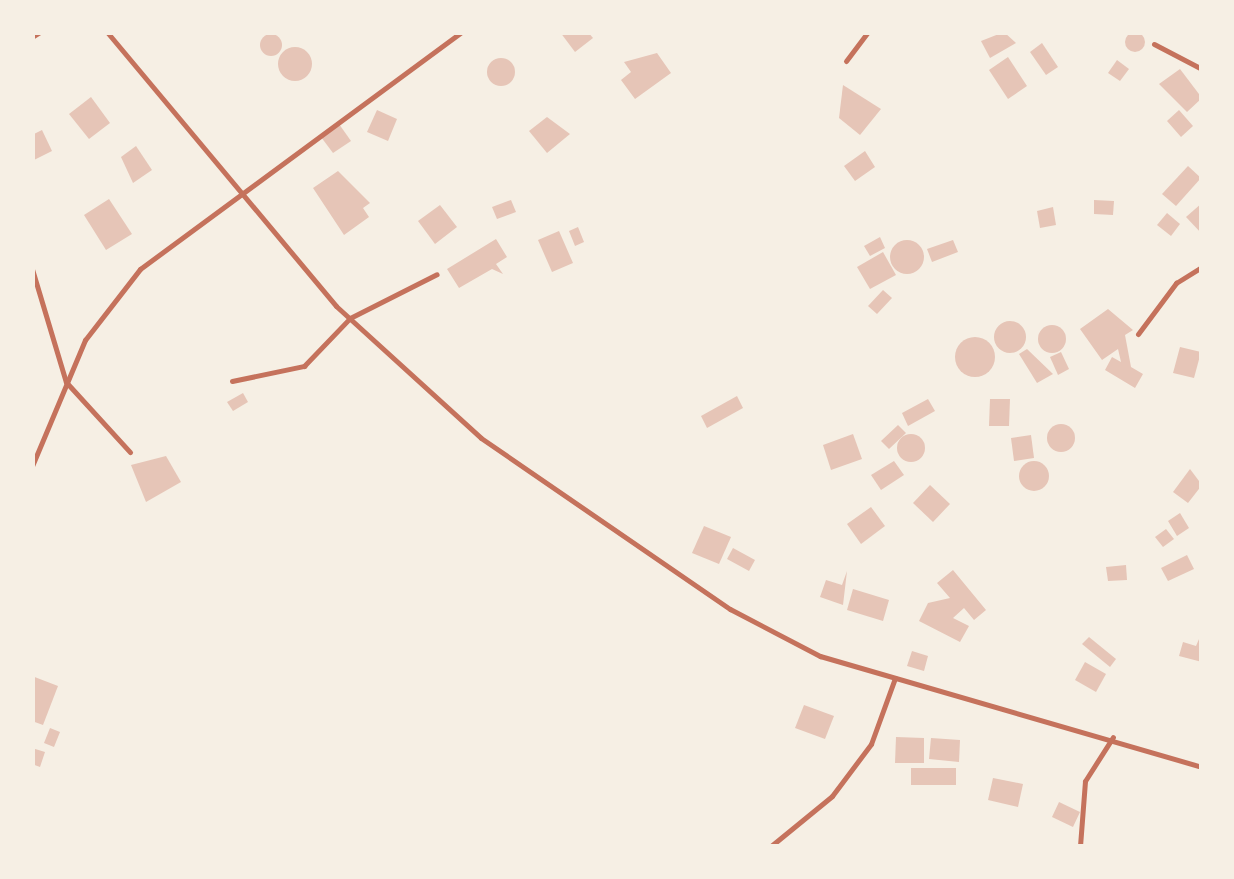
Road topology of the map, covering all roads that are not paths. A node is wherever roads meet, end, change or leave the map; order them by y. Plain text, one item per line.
1 (40, 32) edge
2 (106, 32) edge
3 (462, 32) edge
4 (868, 32) edge
5 (32, 37) edge
6 (1154, 44) dead end
7 (846, 60) dead end
8 (1202, 69) edge
9 (242, 192) junction
10 (1202, 267) edge
11 (32, 270) edge
12 (437, 274) dead end
13 (350, 318) junction
14 (1138, 334) dead end
15 (232, 381) dead end
16 (66, 382) junction
17 (130, 452) dead end
18 (32, 466) edge
19 (895, 678) junction
20 (1114, 737) junction
21 (1202, 767) edge
22 (771, 846) edge
23 (1080, 846) edge

1 - 5 street
2 - 9 street
3 - 9 street
4 - 7 street
6 - 8 street
9 - 13 street
9 - 16 street
10 - 14 street
11 - 16 street
12 - 13 street
13 - 15 street
13 - 19 street
16 - 17 street
16 - 18 street
19 - 20 street
19 - 22 street
20 - 21 street
20 - 23 street

